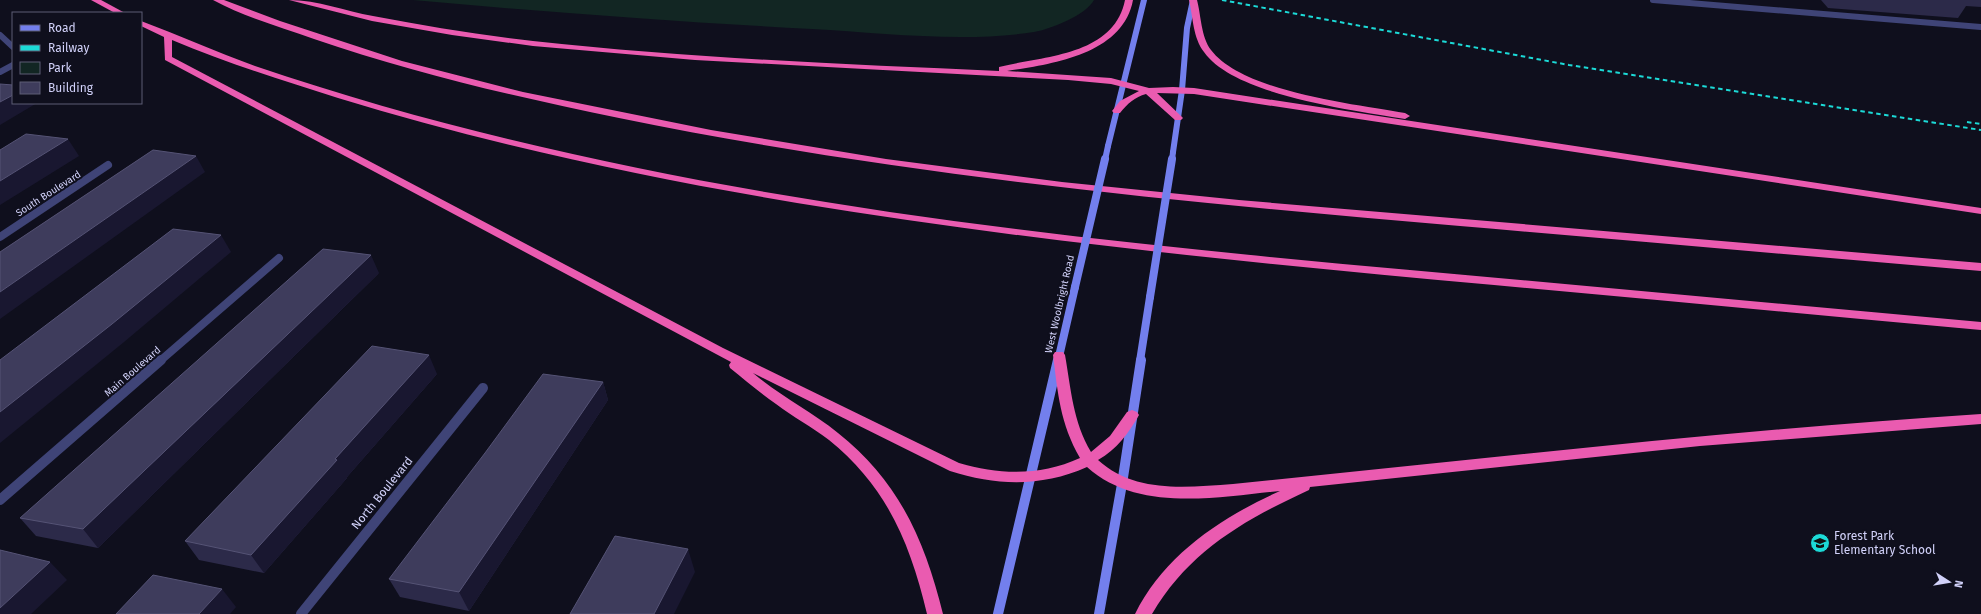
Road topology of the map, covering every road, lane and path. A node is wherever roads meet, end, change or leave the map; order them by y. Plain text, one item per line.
1 (95, 0) edge
2 (217, 0) edge
3 (293, 0) edge
4 (1129, 0) edge
5 (1144, 0) edge
6 (1193, 0) edge
7 (1653, 0) edge
8 (1730, 0) edge
9 (1735, 7) junction
10 (119, 12) edge
11 (1193, 13) junction
12 (142, 23) edge
13 (1981, 27) edge
14 (0, 35) edge
15 (168, 36) junction
16 (12, 46) edge
17 (12, 66) edge
18 (0, 72) edge
19 (975, 72) junction
20 (1123, 83) junction
21 (1182, 90) junction
22 (1149, 91) junction
23 (1117, 111) junction
24 (1178, 118) junction
25 (1539, 144) junction
26 (108, 165) dead end
27 (1981, 211) edge
28 (0, 237) edge
29 (279, 258) dead end
30 (1981, 267) edge
31 (1981, 326) edge
32 (719, 351) junction
33 (1059, 355) junction
34 (483, 388) dead end
35 (1132, 415) junction
36 (1981, 419) edge
37 (1090, 460) junction
38 (1030, 477) junction
39 (1316, 481) junction
40 (1122, 484) junction
41 (0, 500) edge
42 (301, 614) edge
43 (935, 614) edge
44 (998, 614) edge
45 (1099, 614) edge
46 (1143, 614) edge

1 - 10 highway
2 - 30 highway
3 - 19 highway
4 - 19 highway
5 - 20 main road, West Woolbright Road
6 - 11 highway
7 - 9 street
8 - 9 street
9 - 13 street
11 - 21 main road
11 - 25 highway
12 - 15 highway
14 - 16 street
15 - 31 highway
15 - 32 highway
17 - 18 street
19 - 20 highway
20 - 22 highway
20 - 23 main road, West Woolbright Road
21 - 22 highway
21 - 24 main road
21 - 25 highway
22 - 23 highway
22 - 24 highway
23 - 33 main road, West Woolbright Road, bridge
24 - 35 main road, bridge
25 - 27 highway
26 - 28 street, South Boulevard
29 - 41 street, Main Boulevard
32 - 38 highway
32 - 43 highway
33 - 37 highway
33 - 38 main road, West Woolbright Road
34 - 42 street, North Boulevard
35 - 37 highway
35 - 40 main road
36 - 39 highway
37 - 38 highway
37 - 40 highway
38 - 44 main road, West Woolbright Road
39 - 40 highway
39 - 46 highway
40 - 45 main road

